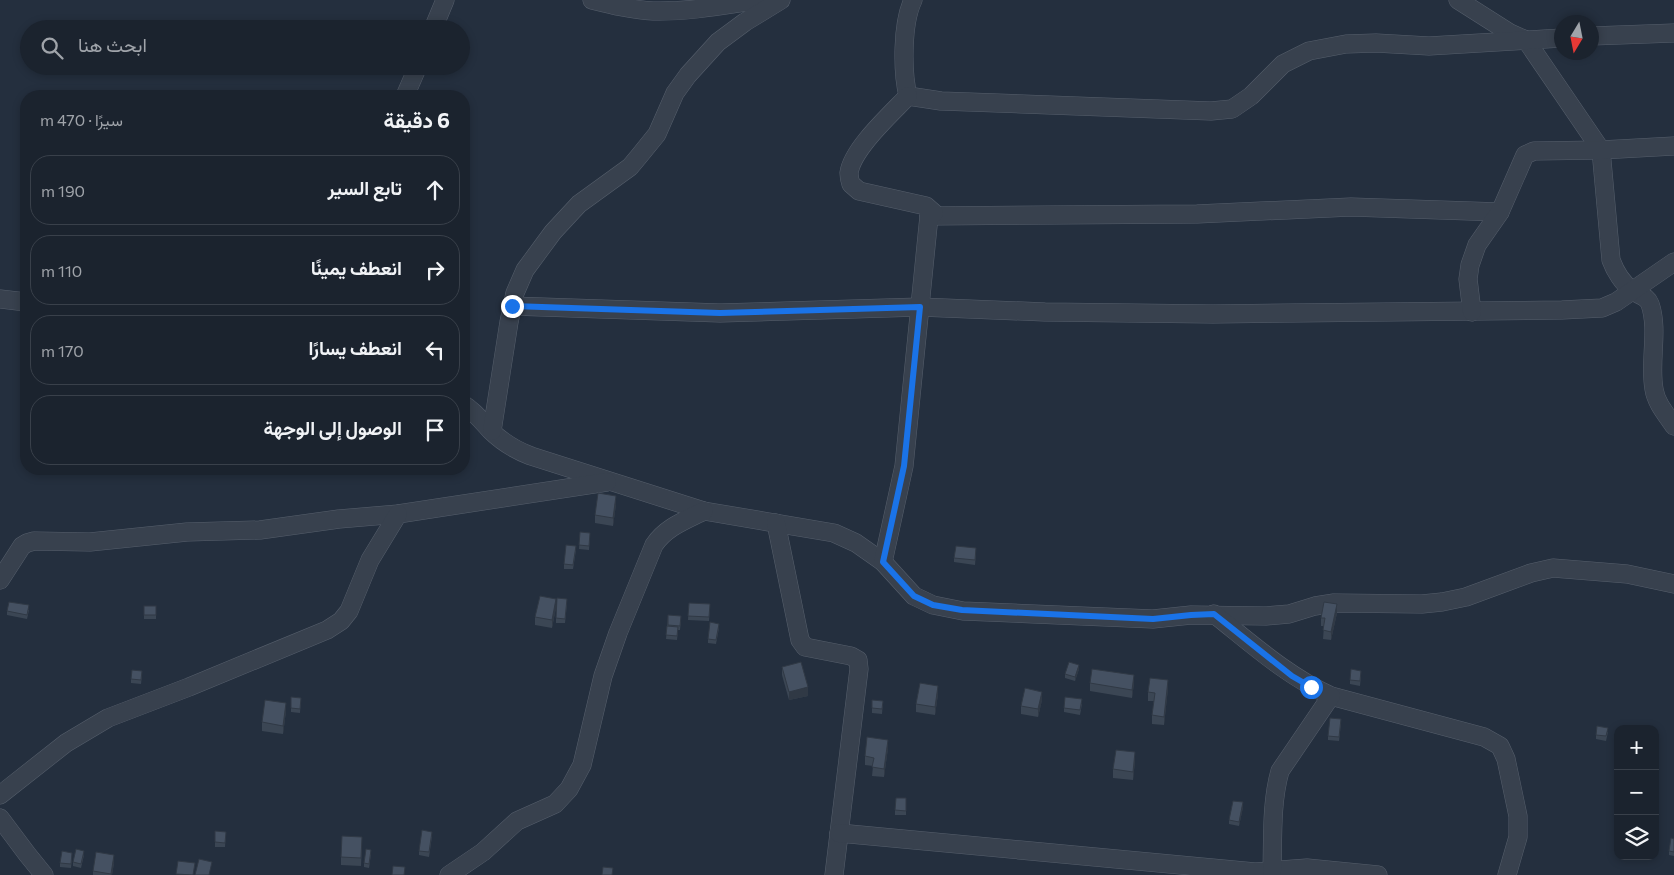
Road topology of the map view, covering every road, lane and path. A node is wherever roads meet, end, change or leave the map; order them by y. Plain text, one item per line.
1 (445, 0) edge
2 (592, 0) edge
3 (760, 0) edge
4 (780, 0) edge
5 (913, 0) edge
6 (1458, 0) edge
7 (653, 5) edge
8 (437, 20) edge
9 (1674, 33) edge
10 (1599, 36) edge
11 (1554, 38) edge
12 (1526, 40) junction
13 (414, 75) edge
14 (408, 90) edge
15 (908, 96) junction
16 (1674, 146) edge
17 (1601, 150) junction
18 (1500, 212) junction
19 (929, 216) junction
20 (1674, 262) edge
21 (1633, 291) junction
22 (0, 299) edge
23 (20, 301) edge
24 (512, 306) junction
25 (920, 307) junction
26 (1472, 312) junction
27 (470, 409) edge
28 (1674, 426) edge
29 (492, 431) junction
30 (610, 482) junction
31 (704, 511) junction
32 (398, 514) junction
33 (776, 523) junction
34 (883, 562) junction
35 (0, 580) edge
36 (1674, 584) edge
37 (1214, 614) junction
38 (1331, 696) junction
39 (0, 795) edge
40 (0, 818) edge
41 (839, 833) junction
42 (1272, 872) junction
43 (44, 875) edge
44 (449, 875) edge
45 (834, 875) edge
46 (1378, 875) edge
47 (1507, 875) edge

1 - 8 street
2 - 7 street
3 - 7 street
4 - 24 street
5 - 15 street
6 - 12 street
9 - 10 street
11 - 12 street
12 - 15 street
12 - 17 street
13 - 14 street
15 - 19 street
16 - 17 street
17 - 18 street
17 - 21 street
18 - 19 street
18 - 26 street
19 - 25 street
20 - 21 street
21 - 26 street
21 - 28 street
22 - 23 street
24 - 25 street
24 - 29 street
25 - 26 street
25 - 34 street
27 - 29 street
29 - 30 street
30 - 31 street
30 - 32 street
31 - 33 street
31 - 44 street
32 - 35 street
32 - 39 street
33 - 34 street
33 - 41 street
34 - 37 street
36 - 37 street
37 - 38 street
38 - 42 street
38 - 47 street
40 - 43 street
41 - 42 street
41 - 45 street
42 - 46 street

